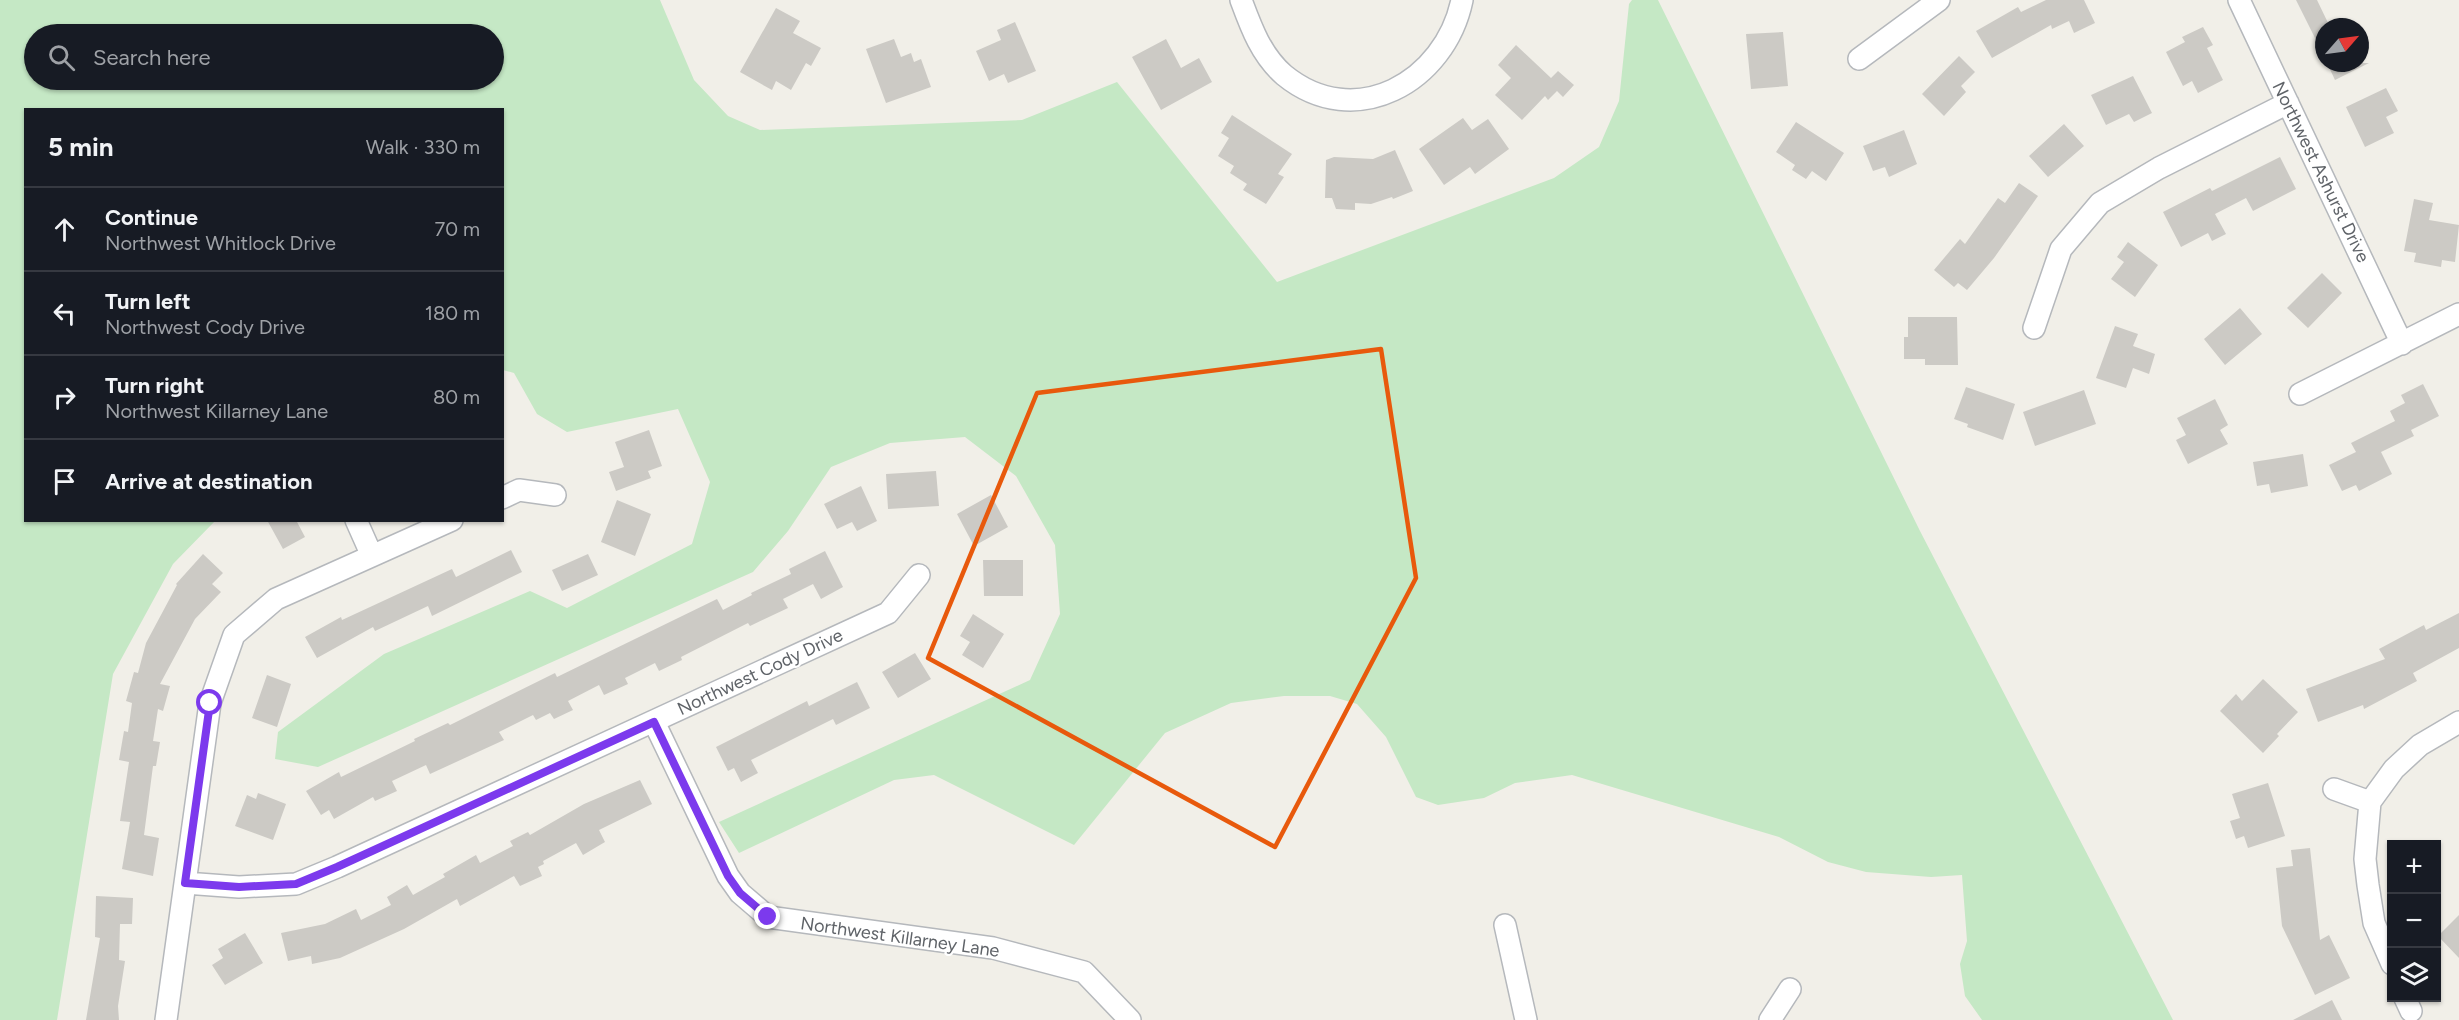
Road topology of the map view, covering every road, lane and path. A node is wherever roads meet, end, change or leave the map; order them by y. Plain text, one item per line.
1 (1241, 0) edge
2 (1939, 0) edge
3 (2239, 0) edge
4 (1460, 3) edge
5 (1858, 60) dead end
6 (2288, 104) junction
7 (2459, 314) edge
8 (2034, 328) dead end
9 (2402, 344) junction
10 (2300, 394) dead end
11 (555, 495) dead end
12 (504, 497) edge
13 (357, 522) edge
14 (448, 522) edge
15 (372, 556) junction
16 (919, 575) dead end
17 (654, 722) junction
18 (2459, 722) edge
19 (2334, 789) dead end
20 (2370, 802) junction
21 (185, 883) junction
22 (1504, 925) dead end
23 (2387, 955) edge
24 (1790, 989) dead end
25 (166, 1020) edge
26 (1130, 1020) edge
27 (1526, 1020) edge
28 (1770, 1020) edge

1 - 4 street
2 - 5 street
3 - 6 street, Northwest Ashurst Drive
6 - 8 street
6 - 9 street, Northwest Ashurst Drive
7 - 9 street
9 - 10 street
11 - 12 street
13 - 15 street
14 - 15 street
15 - 21 street
16 - 17 street, Northwest Cody Drive
17 - 21 street, Northwest Cody Drive
17 - 26 street, Northwest Killarney Lane
18 - 20 street
19 - 20 street
20 - 23 street
21 - 25 street
22 - 27 street
24 - 28 street

